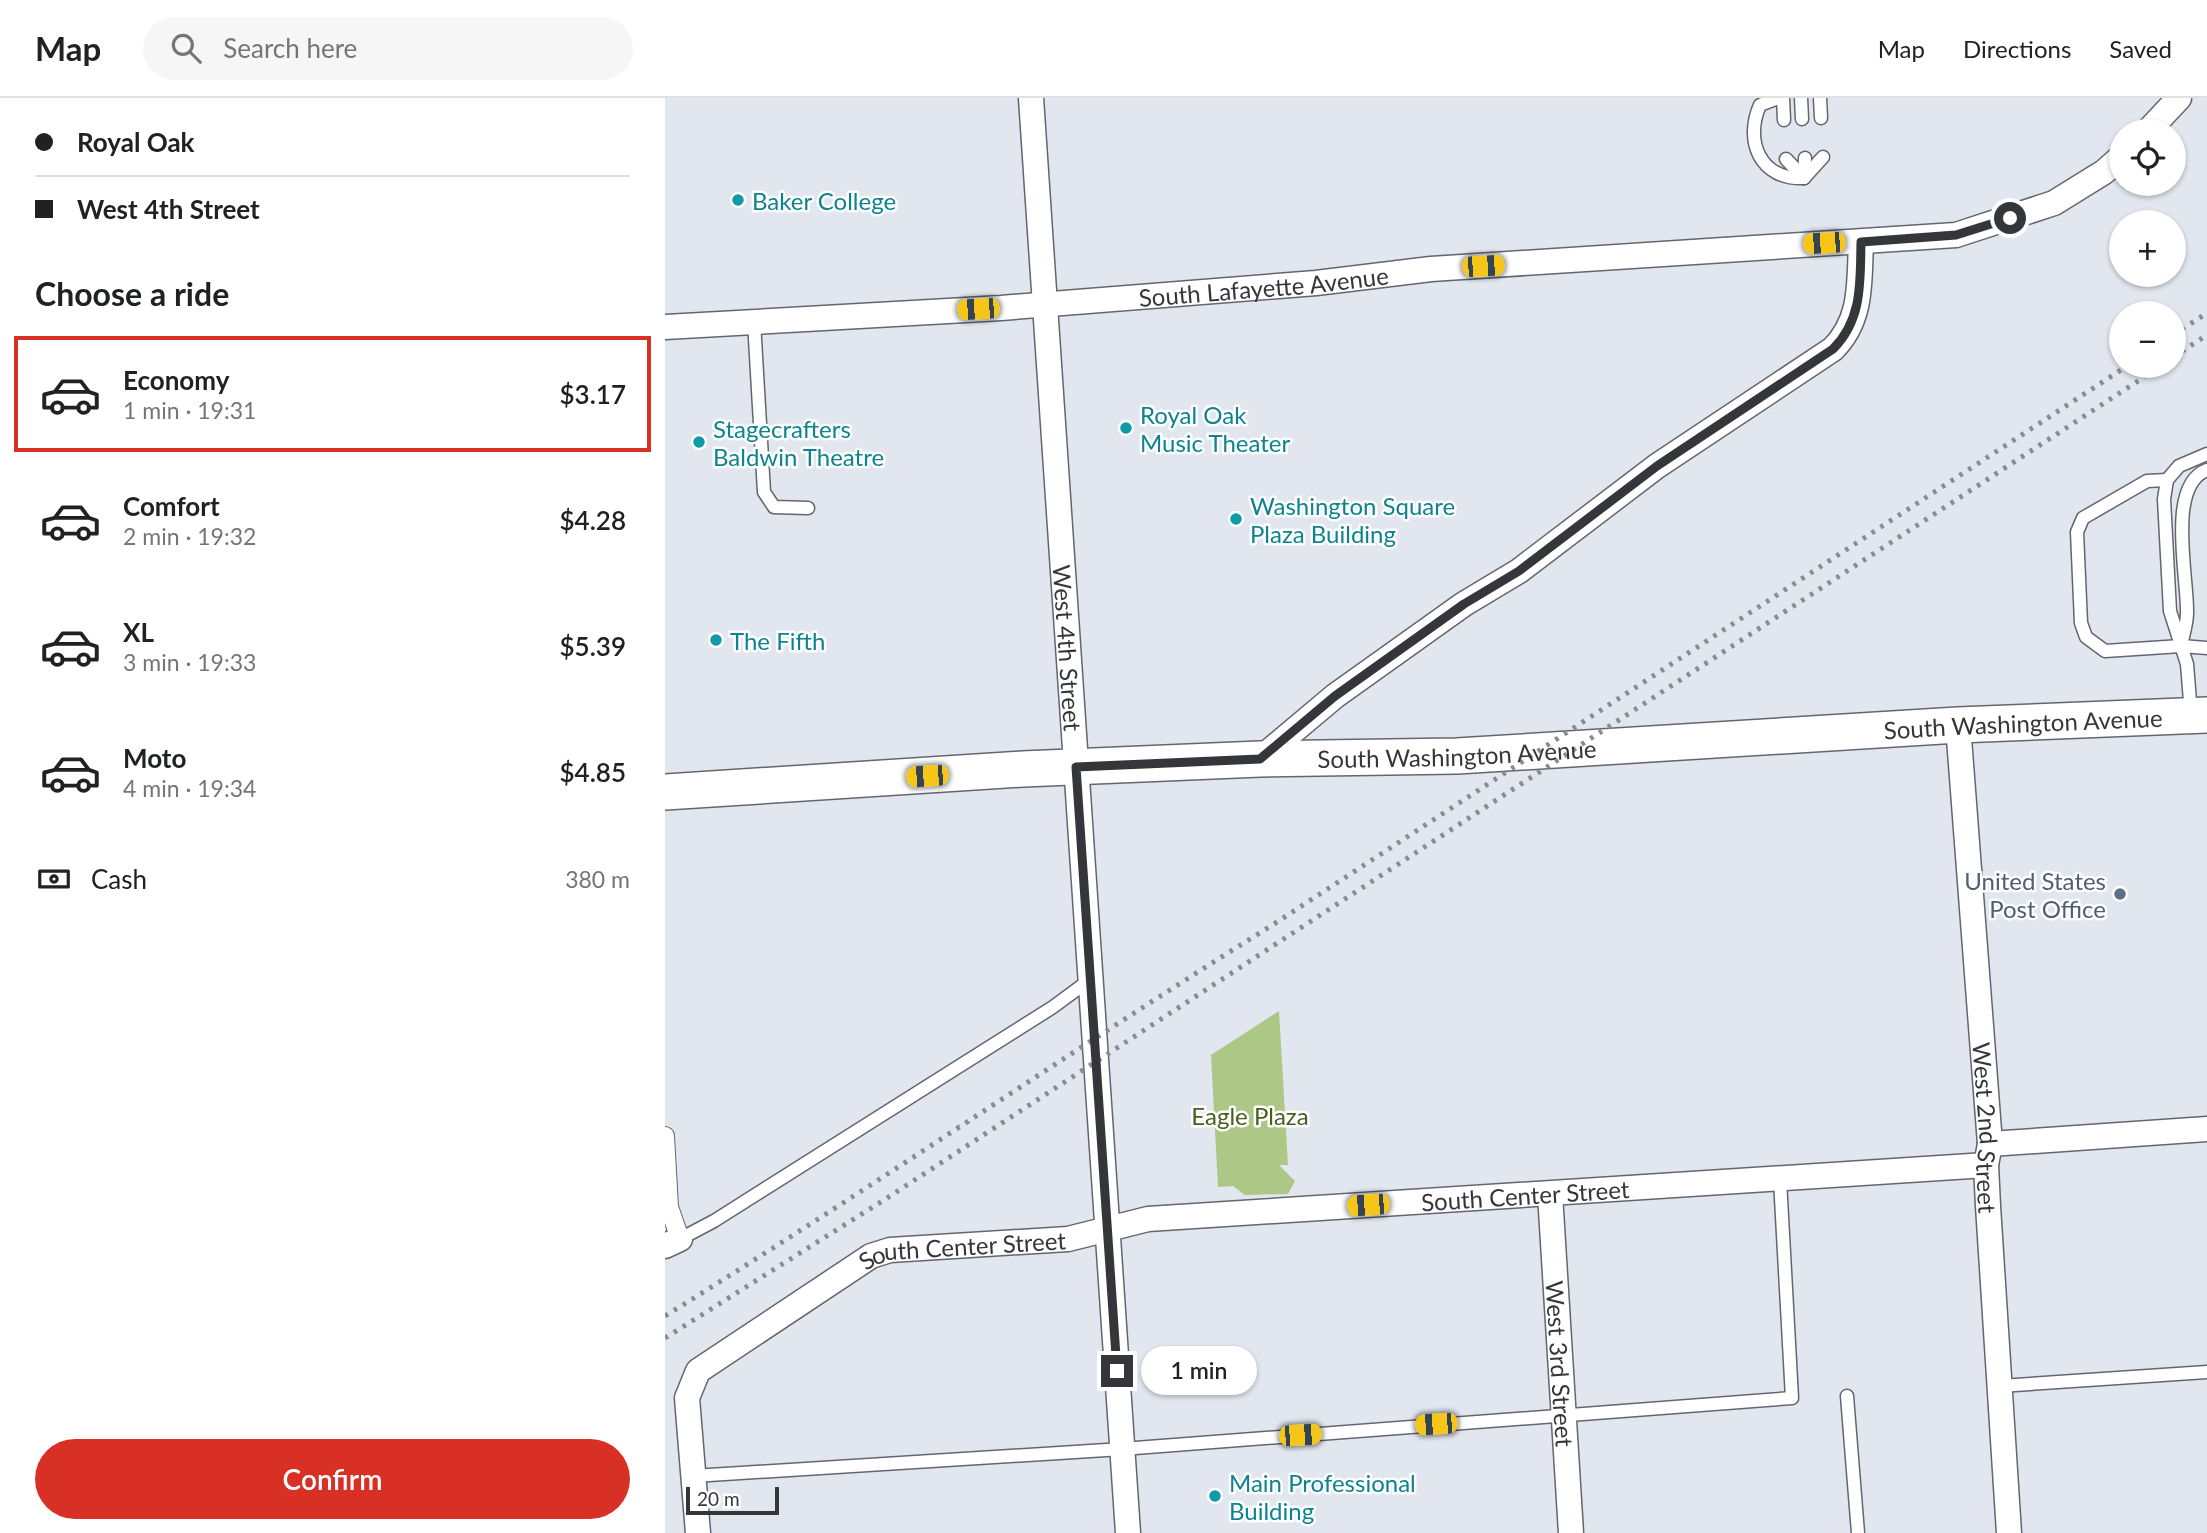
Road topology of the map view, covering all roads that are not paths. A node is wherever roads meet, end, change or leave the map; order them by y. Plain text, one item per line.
1 (1031, 98) edge
2 (1781, 98) edge
3 (1801, 98) edge
4 (1820, 98) edge
5 (2179, 98) edge
6 (1821, 118) dead end
7 (1802, 119) dead end
8 (2159, 119) edge
9 (1784, 120) dead end
10 (1822, 157) dead end
11 (1804, 158) dead end
12 (1786, 159) dead end
13 (2109, 168) edge
14 (1804, 178) junction
15 (1861, 242) junction
16 (1044, 303) junction
17 (754, 322) junction
18 (665, 327) edge
19 (2207, 454) edge
20 (2207, 470) edge
21 (2167, 481) junction
22 (808, 508) dead end
23 (2181, 646) junction
24 (2207, 648) edge
25 (2199, 716) edge
26 (1958, 725) junction
27 (1260, 759) junction
28 (1076, 767) junction
29 (665, 792) edge
30 (1091, 979) junction
31 (2207, 1129) edge
32 (665, 1136) edge
33 (1988, 1154) junction
34 (1780, 1180) junction
35 (1550, 1194) junction
36 (1109, 1228) junction
37 (672, 1242) edge
38 (2207, 1372) edge
39 (2000, 1386) junction
40 (1847, 1396) dead end
41 (1563, 1415) junction
42 (1122, 1448) junction
43 (693, 1476) junction
44 (698, 1533) edge
45 (1128, 1533) edge
46 (1571, 1533) edge
47 (1858, 1533) edge
48 (2009, 1533) edge

1 - 16 street, West 4th Street
2 - 9 lane
2 - 14 lane
3 - 7 lane
4 - 6 lane
5 - 8 street
10 - 14 lane
11 - 14 lane
12 - 14 lane
13 - 15 street, South Lafayette Avenue
15 - 16 street, South Lafayette Avenue
15 - 27 street
16 - 17 street, South Lafayette Avenue
16 - 28 street, West 4th Street
17 - 18 street, South Lafayette Avenue
17 - 22 lane
19 - 21 lane
20 - 23 lane
21 - 23 lane
21 - 23 lane
23 - 24 lane
23 - 25 lane
25 - 26 main road, South Washington Avenue
26 - 27 main road, South Washington Avenue
26 - 33 street, West 2nd Street
27 - 28 main road, South Washington Avenue
28 - 29 main road, South Washington Avenue
28 - 30 street, West 4th Street
30 - 36 street, West 4th Street
30 - 37 lane
31 - 33 street, South Center Street
32 - 37 street
33 - 34 street, South Center Street
33 - 39 street, West 2nd Street
34 - 35 street, South Center Street
34 - 41 lane
35 - 36 street, South Center Street
35 - 41 street, West 3rd Street
36 - 42 street, West 4th Street
36 - 43 street, South Center Street
38 - 39 lane
39 - 48 street, West 2nd Street
40 - 47 lane
41 - 42 lane
41 - 46 street, West 3rd Street
42 - 43 lane
42 - 45 street, West 4th Street
43 - 44 street

